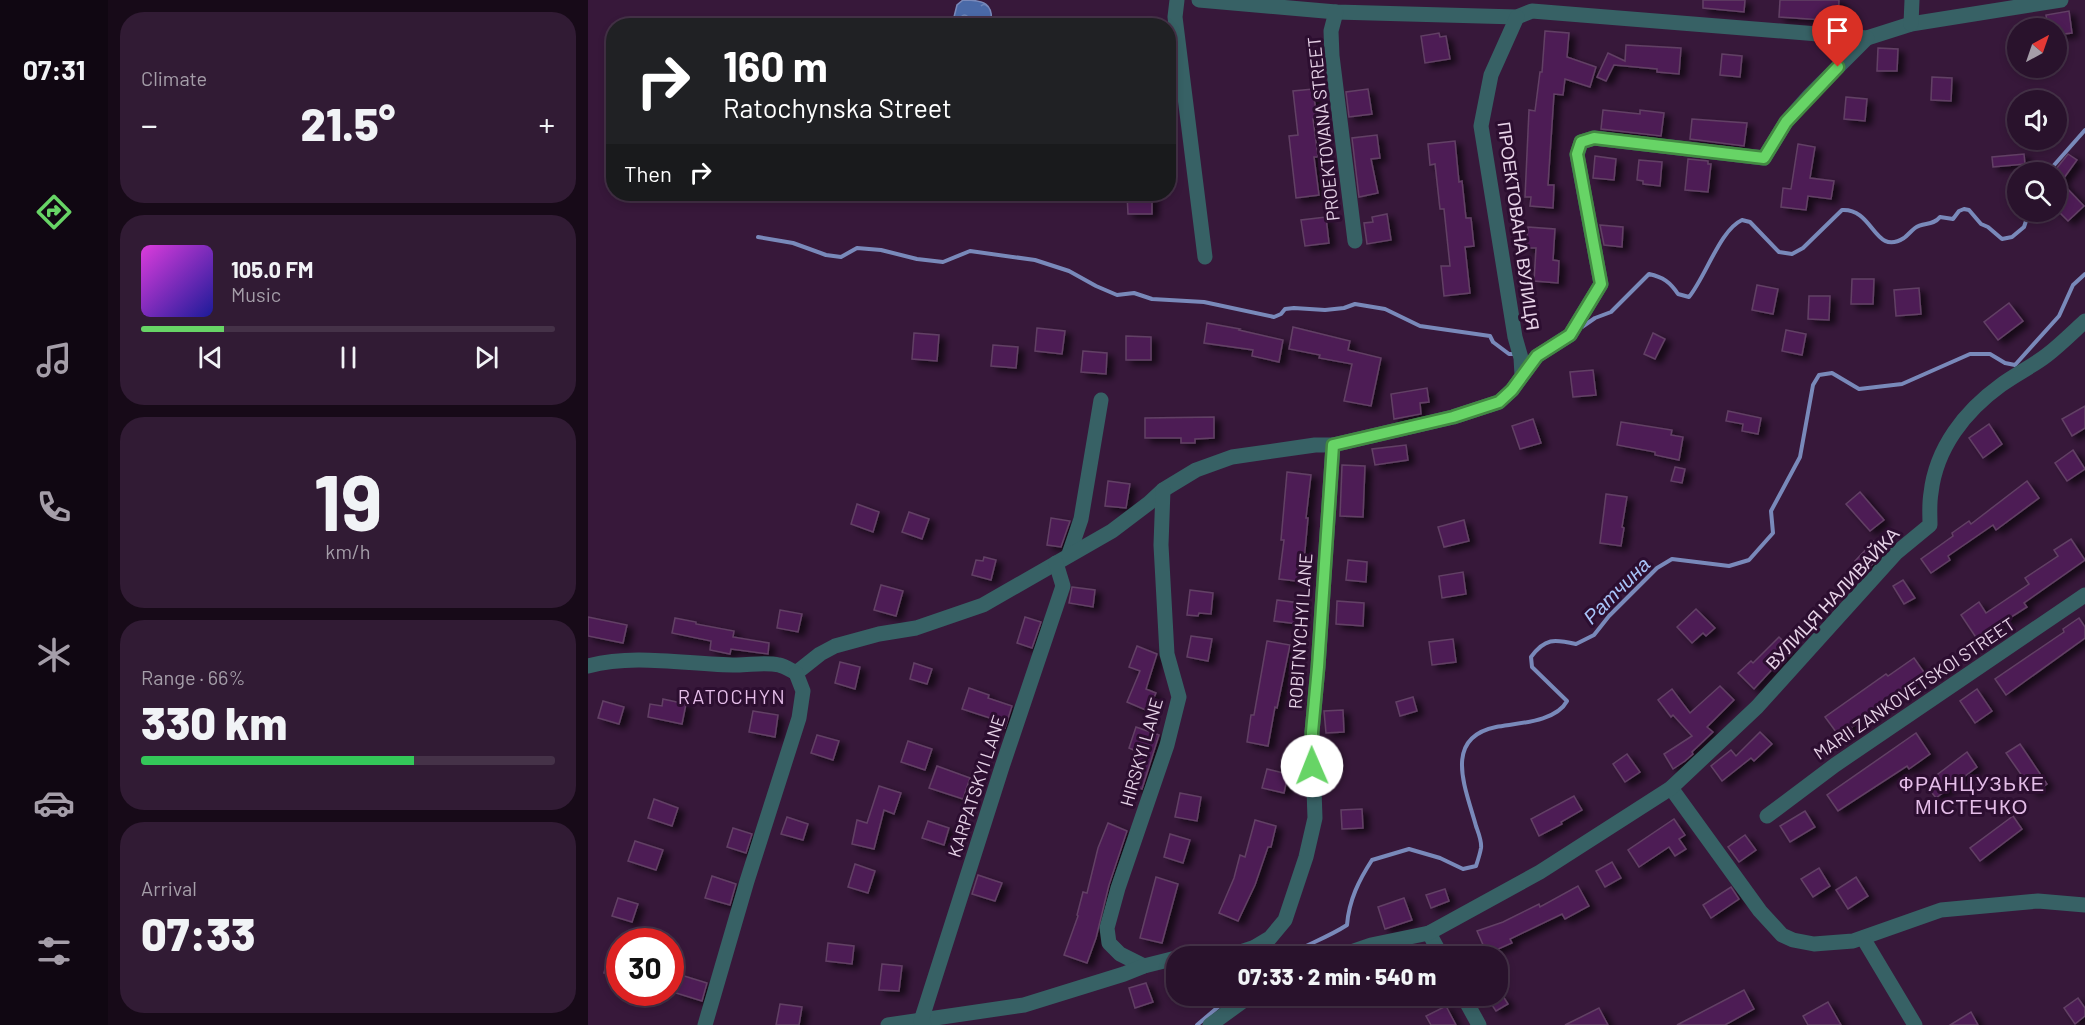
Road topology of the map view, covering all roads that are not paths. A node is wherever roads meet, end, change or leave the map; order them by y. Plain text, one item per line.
1 (1177, 0) edge
2 (1199, 0) edge
3 (1911, 0) edge
4 (2061, 0) edge
5 (1251, 3) edge
6 (1382, 7) edge
7 (1527, 10) edge
8 (1336, 12) junction
9 (1911, 24) junction
10 (1867, 38) junction
11 (1355, 241) dead end
12 (1205, 257) dead end
13 (2085, 321) edge
14 (1522, 375) junction
15 (1101, 400) dead end
16 (1333, 445) junction
17 (1163, 490) junction
18 (1063, 559) junction
19 (2085, 595) edge
20 (588, 666) edge
21 (796, 673) junction
22 (1671, 788) junction
23 (1767, 816) dead end
24 (2085, 905) edge
25 (1429, 933) junction
26 (1863, 938) junction
27 (1257, 946) edge
28 (1368, 946) edge
29 (1436, 946) edge
30 (1166, 960) edge
31 (1144, 966) junction
32 (1236, 1006) edge
33 (1469, 1006) edge
34 (923, 1023) edge
35 (705, 1025) edge
36 (888, 1025) edge
37 (1210, 1025) edge
38 (1479, 1025) edge
39 (1915, 1025) edge

1 - 12 street
2 - 5 street
3 - 9 street
4 - 9 street
5 - 8 street
6 - 7 street
6 - 8 street
7 - 10 street
7 - 14 street, ПРОЕКТОВАНА ВУЛИЦЯ
8 - 11 street, PROEKTOVANA STREET
9 - 10 street
10 - 14 street
13 - 22 street, ВУЛИЦЯ НАЛИВАЙКА
14 - 16 street
15 - 18 street
16 - 17 street
16 - 27 street, ROBITNYCHYI LANE
17 - 18 street
17 - 31 street, HIRSKYI LANE
18 - 21 street
18 - 34 street, KARPATSKYI LANE
19 - 23 street, MARII ZANKOVETSKOI STREET
20 - 21 street
21 - 35 street
22 - 25 street, ВУЛИЦЯ НАЛИВАЙКА
22 - 26 street
24 - 26 street
25 - 28 street, ВУЛИЦЯ НАЛИВАЙКА
25 - 29 street
26 - 39 street
30 - 31 street
31 - 34 street
32 - 37 street
33 - 38 street
34 - 36 street

